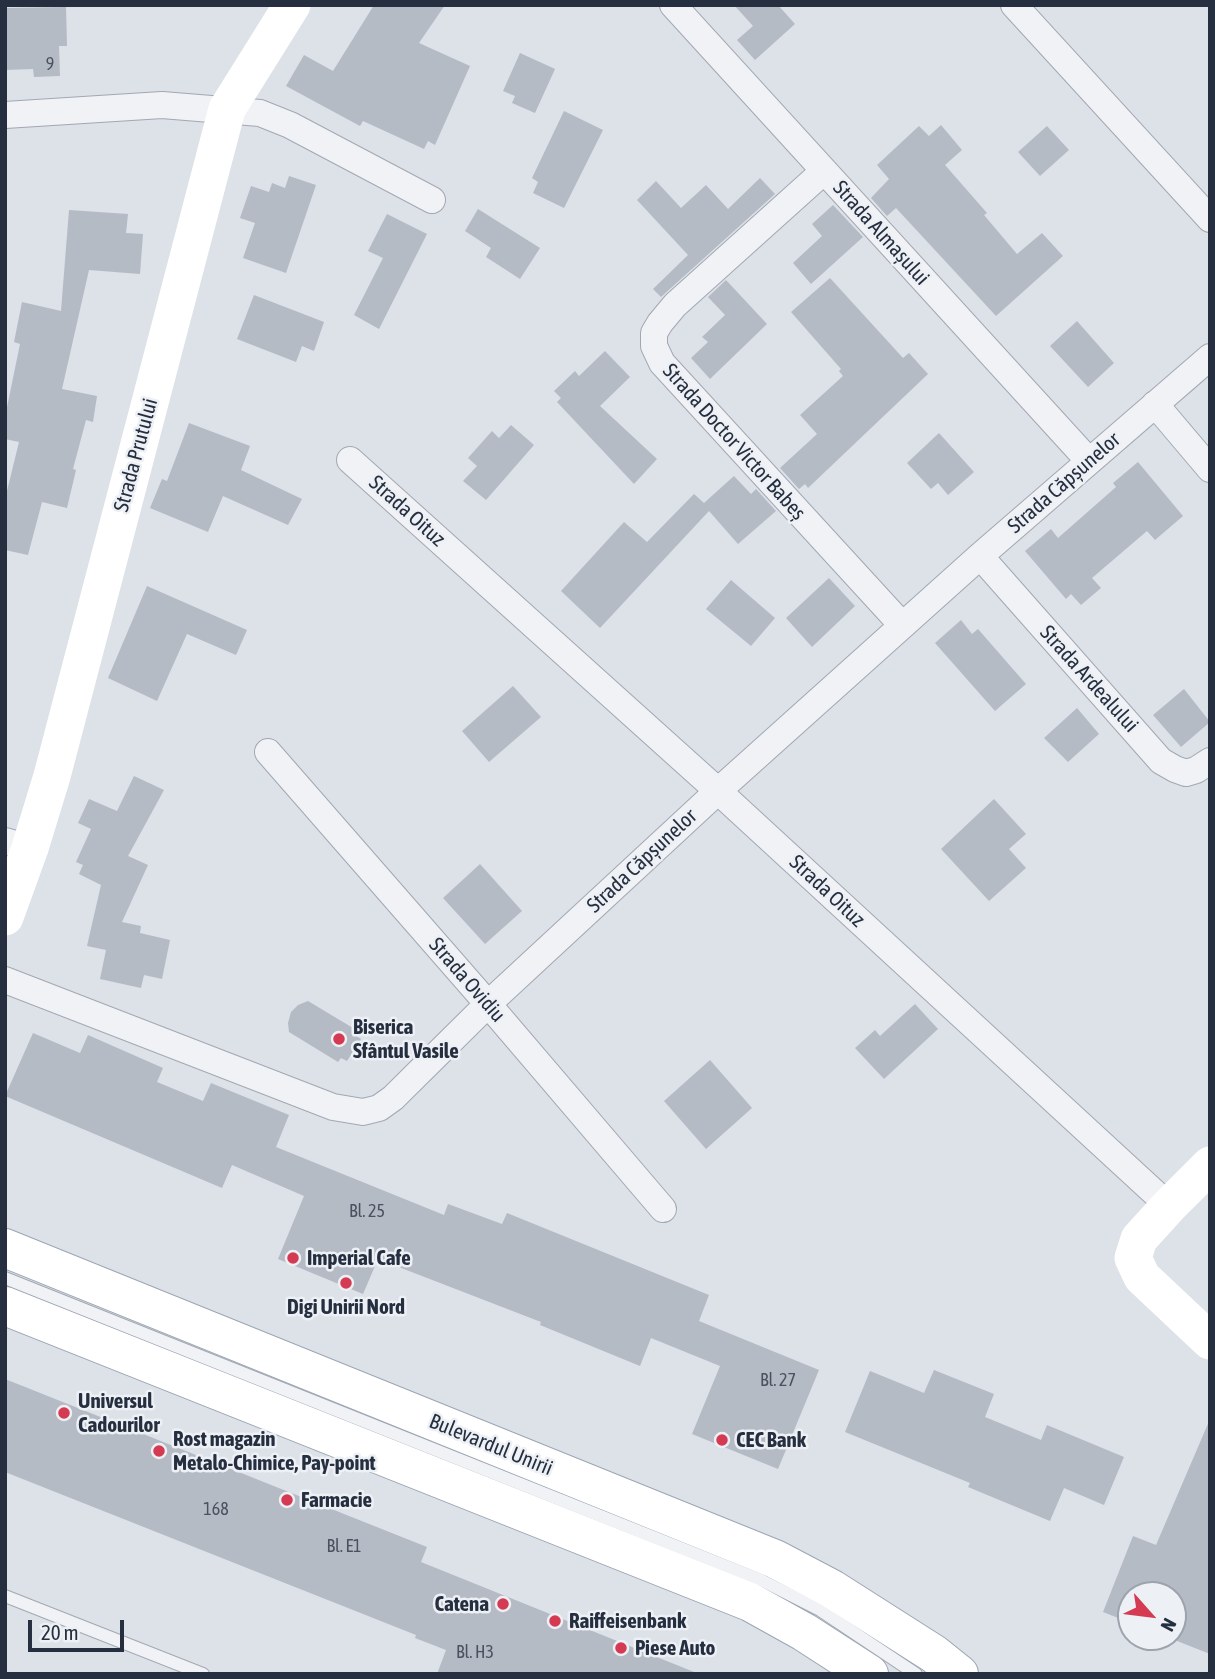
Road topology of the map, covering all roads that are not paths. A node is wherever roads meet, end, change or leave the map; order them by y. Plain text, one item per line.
1 (292, 5) edge
2 (673, 5) edge
3 (1014, 5) edge
4 (228, 109) junction
5 (5, 115) edge
6 (824, 171) junction
7 (432, 200) dead end
8 (1210, 219) edge
9 (1210, 357) edge
10 (1155, 404) junction
11 (350, 460) dead end
12 (1089, 461) junction
13 (1210, 468) edge
14 (980, 556) junction
15 (902, 625) junction
16 (268, 752) dead end
17 (1210, 761) edge
18 (718, 791) junction
19 (18, 844) edge
20 (5, 917) edge
21 (5, 980) edge
22 (488, 1004) junction
23 (1210, 1166) edge
24 (1168, 1206) junction
25 (663, 1209) dead end
26 (5, 1248) edge
27 (5, 1278) edge
28 (5, 1306) edge
29 (1210, 1341) edge
30 (5, 1596) edge
31 (203, 1674) edge
32 (869, 1674) edge
33 (915, 1674) edge
34 (959, 1674) edge

1 - 4 street, Strada Prutului
2 - 6 street, Strada Almașului
3 - 8 street
4 - 5 street
4 - 7 street
4 - 19 street, Strada Prutului
6 - 12 street, Strada Almașului
6 - 15 street, Strada Doctor Victor Babeș
9 - 10 street, Strada Căpșunelor
10 - 12 street, Strada Căpșunelor
10 - 13 street
11 - 18 street, Strada Oituz
12 - 14 street, Strada Căpșunelor
14 - 15 street, Strada Căpșunelor
14 - 17 street, Strada Ardealului
15 - 18 street, Strada Căpșunelor
16 - 22 street, Strada Ovidiu
18 - 22 street, Strada Căpșunelor
18 - 24 street, Strada Oituz
19 - 20 street, Strada Prutului
21 - 22 street, Strada Căpșunelor
22 - 25 street, Strada Ovidiu
23 - 24 street
24 - 29 street
26 - 34 main road, Bulevardul Unirii
27 - 33 lane
28 - 32 main road
30 - 31 lane

